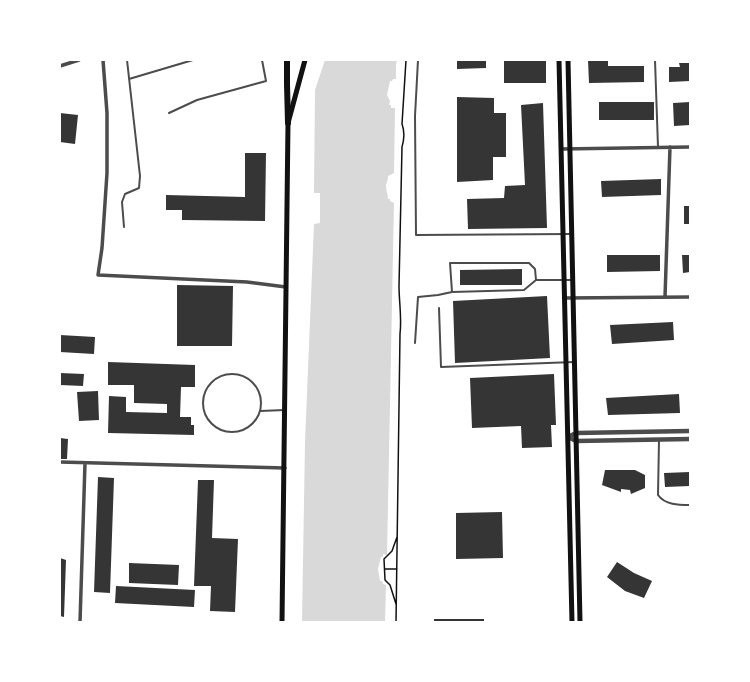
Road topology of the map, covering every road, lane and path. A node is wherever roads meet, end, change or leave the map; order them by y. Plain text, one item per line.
1 (79, 60) edge
2 (103, 60) edge
3 (127, 60) edge
4 (193, 60) edge
5 (262, 60) edge
6 (287, 60) edge
7 (305, 60) edge
8 (406, 60) edge
9 (418, 60) edge
10 (559, 60) edge
11 (568, 60) edge
12 (655, 60) edge
13 (60, 66) edge
14 (130, 80) junction
15 (169, 113) dead end
16 (288, 123) junction
17 (658, 147) junction
18 (670, 147) junction
19 (690, 147) edge
20 (561, 149) junction
21 (570, 149) junction
22 (124, 227) dead end
23 (563, 234) junction
24 (572, 234) junction
25 (536, 280) junction
26 (564, 280) junction
27 (572, 280) junction
28 (286, 287) junction
29 (452, 292) junction
30 (665, 297) junction
31 (690, 297) edge
32 (564, 298) junction
33 (573, 298) junction
34 (439, 308) dead end
35 (415, 343) dead end
36 (566, 362) junction
37 (574, 362) junction
38 (284, 410) junction
39 (260, 411) junction
40 (690, 431) edge
41 (576, 433) junction
42 (568, 437) junction
43 (690, 439) edge
44 (660, 440) junction
45 (576, 441) junction
46 (60, 462) edge
47 (85, 463) junction
48 (285, 468) junction
49 (690, 505) edge
50 (397, 535) junction
51 (385, 569) junction
52 (397, 569) junction
53 (396, 607) junction
54 (80, 622) edge
55 (282, 622) edge
56 (396, 622) edge
57 (572, 622) edge
58 (580, 622) edge

1 - 13 street
2 - 28 street
3 - 14 lane
4 - 14 lane
5 - 15 lane
6 - 16 highway
7 - 16 main road
8 - 50 path
9 - 23 lane
10 - 20 main road
11 - 21 main road
12 - 17 lane
14 - 22 lane
16 - 28 main road
17 - 18 street
17 - 21 street
18 - 19 street
18 - 30 street
20 - 21 street
20 - 23 main road
21 - 24 main road
23 - 24 lane
23 - 26 main road
24 - 27 main road
25 - 26 lane
25 - 29 lane
25 - 29 lane
26 - 27 lane
26 - 32 main road
27 - 33 main road
28 - 38 main road
29 - 35 lane
30 - 31 street
30 - 33 street
32 - 33 street
32 - 36 main road
33 - 37 main road
34 - 36 lane
36 - 37 lane
36 - 42 main road
37 - 41 main road
38 - 39 lane
38 - 48 main road
39 - 39 lane
40 - 41 street
41 - 42 street
41 - 45 main road
42 - 45 street
42 - 57 main road
43 - 44 street
44 - 45 street
44 - 49 lane
45 - 58 main road
46 - 47 street
47 - 48 street
47 - 54 street
48 - 55 main road
50 - 51 path
50 - 52 path
51 - 52 path
51 - 53 path
52 - 53 path
53 - 56 path

